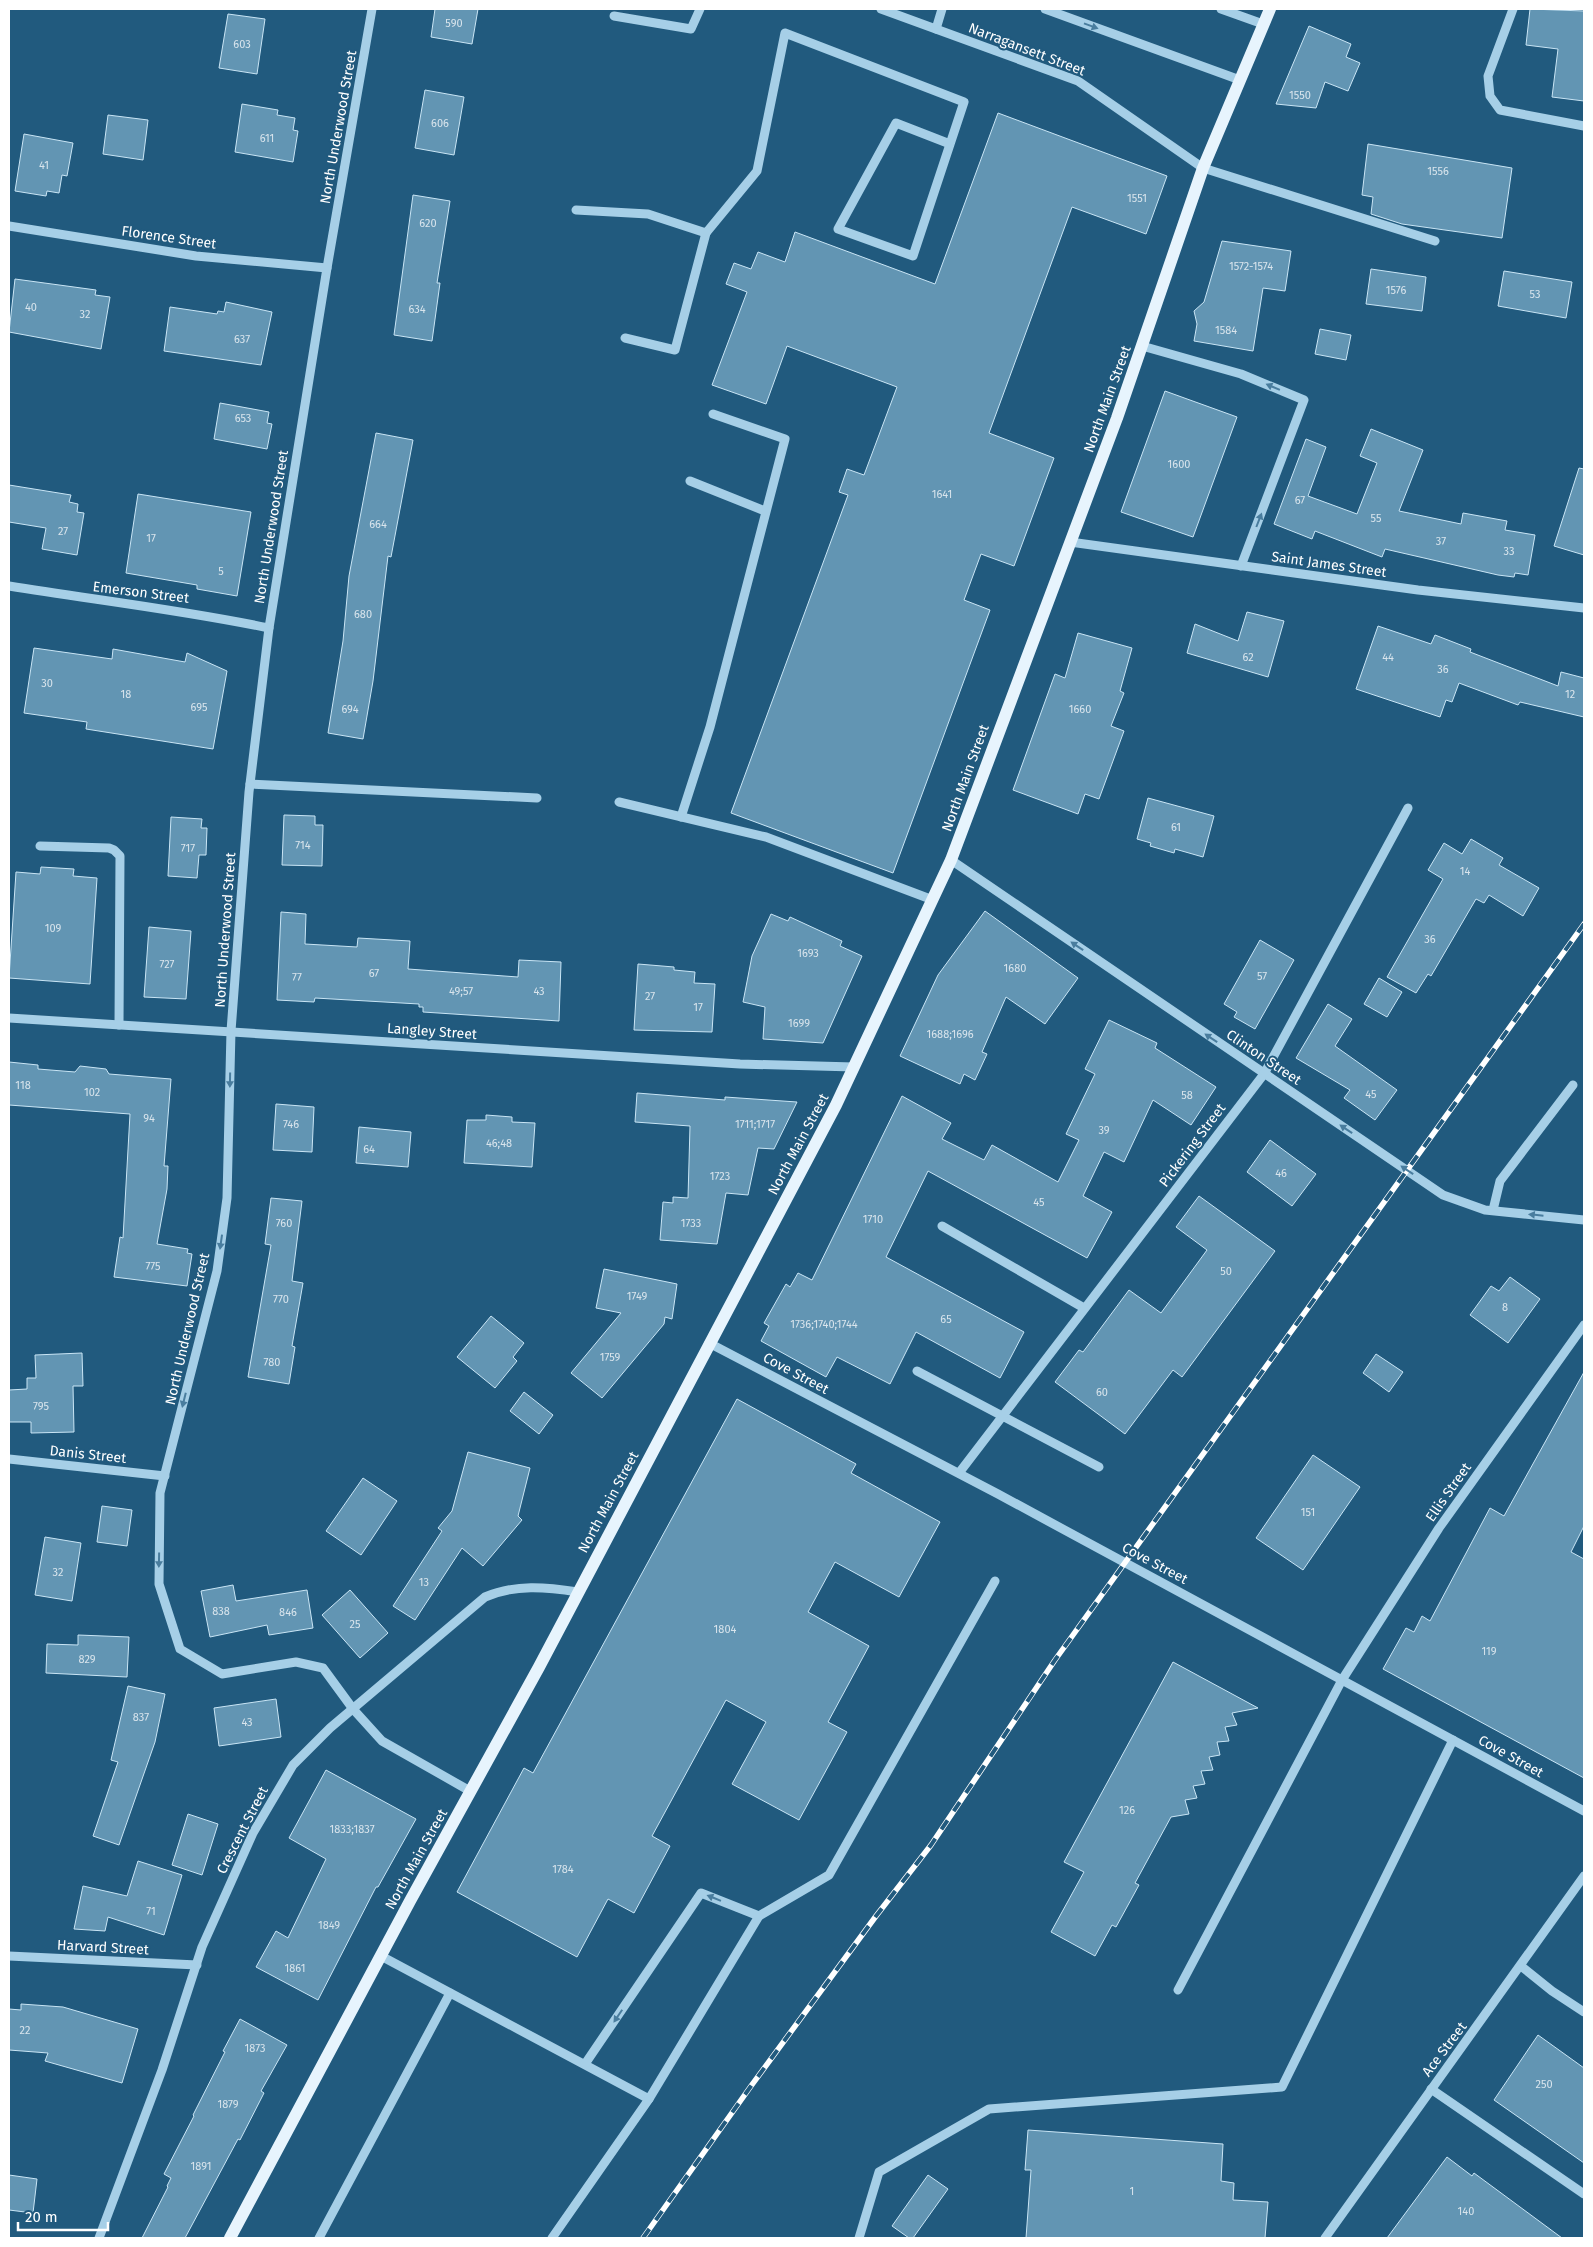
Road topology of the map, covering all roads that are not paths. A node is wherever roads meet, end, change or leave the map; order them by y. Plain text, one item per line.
1 (372, 9) edge
2 (700, 9) edge
3 (881, 9) edge
4 (942, 9) edge
5 (1045, 9) edge
6 (1221, 9) edge
7 (1270, 9) edge
8 (1513, 9) edge
9 (614, 16) dead end
10 (1263, 24) junction
11 (936, 29) junction
12 (1240, 80) junction
13 (1584, 126) edge
14 (950, 144) junction
15 (1203, 168) junction
16 (576, 210) dead end
17 (9, 226) edge
18 (706, 233) junction
19 (1435, 241) dead end
20 (327, 268) junction
21 (624, 338) dead end
22 (1142, 346) junction
23 (713, 414) dead end
24 (690, 481) dead end
25 (765, 511) junction
26 (1070, 542) junction
27 (1241, 566) junction
28 (9, 586) edge
29 (1584, 608) edge
30 (269, 628) junction
31 (250, 784) junction
32 (538, 798) dead end
33 (619, 802) dead end
34 (1408, 808) dead end
35 (681, 817) junction
36 (40, 846) dead end
37 (950, 860) junction
38 (933, 900) junction
39 (9, 1018) edge
40 (119, 1025) junction
41 (231, 1031) junction
42 (854, 1067) junction
43 (1264, 1074) junction
44 (1573, 1085) dead end
45 (1493, 1210) junction
46 (1584, 1220) edge
47 (942, 1226) dead end
48 (1084, 1308) junction
49 (1584, 1325) edge
50 (709, 1343) junction
51 (917, 1371) dead end
52 (1004, 1416) junction
53 (9, 1459) edge
54 (1099, 1467) dead end
55 (958, 1473) junction
56 (165, 1476) junction
57 (995, 1581) dead end
58 (578, 1592) junction
59 (1342, 1680) junction
60 (353, 1709) junction
61 (1453, 1740) junction
62 (470, 1791) junction
63 (1584, 1811) edge
64 (1584, 1876) edge
65 (759, 1916) junction
66 (9, 1956) edge
67 (381, 1956) junction
68 (196, 1966) junction
69 (1521, 1966) junction
70 (1178, 1990) dead end
71 (450, 1993) junction
72 (1584, 2012) edge
73 (585, 2064) junction
74 (1431, 2089) junction
75 (649, 2099) junction
76 (1584, 2194) edge
77 (99, 2238) edge
78 (230, 2238) edge
79 (319, 2238) edge
80 (552, 2238) edge
81 (859, 2238) edge
82 (1325, 2238) edge

1 - 20 street, North Underwood Street
2 - 9 street
3 - 11 street, Narragansett Street
4 - 11 street
5 -> 12 street
6 - 10 street
7 - 10 main road, North Main Street
8 - 13 street
10 - 12 main road, North Main Street
11 - 15 street, Narragansett Street
12 - 15 main road, North Main Street
14 - 14 street
14 - 18 street
15 - 19 street, Narragansett Street
15 - 22 main road, North Main Street
16 - 18 street
17 - 20 street, Florence Street
18 - 21 street
20 - 30 street, North Underwood Street
22 - 26 main road, North Main Street
27 -> 22 street
23 - 25 street
24 - 25 street
25 - 35 street
26 - 27 street, Saint James Street
26 - 37 main road, North Main Street
27 - 29 street, Saint James Street
28 - 30 street, Emerson Street
30 - 31 street, North Underwood Street
31 - 32 street
31 - 41 street, North Underwood Street
33 - 35 street
34 - 43 street, Pickering Street
35 - 38 street
36 - 40 street
37 - 38 main road, North Main Street
43 -> 37 street, Clinton Street
38 - 42 main road, North Main Street
39 - 40 street, Langley Street
40 - 41 street, Langley Street
41 - 42 street, Langley Street
41 -> 56 street, North Underwood Street
42 - 50 main road, North Main Street
45 -> 43 street, Clinton Street
43 - 48 street, Pickering Street
44 - 45 street
46 -> 45 street, Clinton Street
47 - 48 street
48 - 52 street, Pickering Street
49 - 59 street, Ellis Street
50 - 55 street, Cove Street
50 - 58 main road, North Main Street
51 - 52 street
52 - 54 street
52 - 55 street, Pickering Street
53 - 56 street, Danis Street
55 - 59 street, Cove Street
56 -> 60 street, North Underwood Street
57 - 65 street
58 - 60 street, Crescent Street
58 - 62 main road, North Main Street
59 - 61 street, Cove Street
59 - 70 street, Ellis Street
60 - 62 street, North Underwood Street
60 - 68 street, Crescent Street
61 - 63 street, Cove Street
61 - 81 street
62 - 67 main road, North Main Street
64 - 69 street, Ace Street
65 -> 73 street
65 - 75 street
66 - 68 street, Harvard Street
67 - 71 street
67 - 78 main road, North Main Street
68 - 77 street, Crescent Street
69 - 72 street
69 - 74 street, Ace Street
71 - 73 street
71 - 79 street
73 - 75 street
74 - 76 street
74 - 82 street, Ace Street
75 - 80 street

